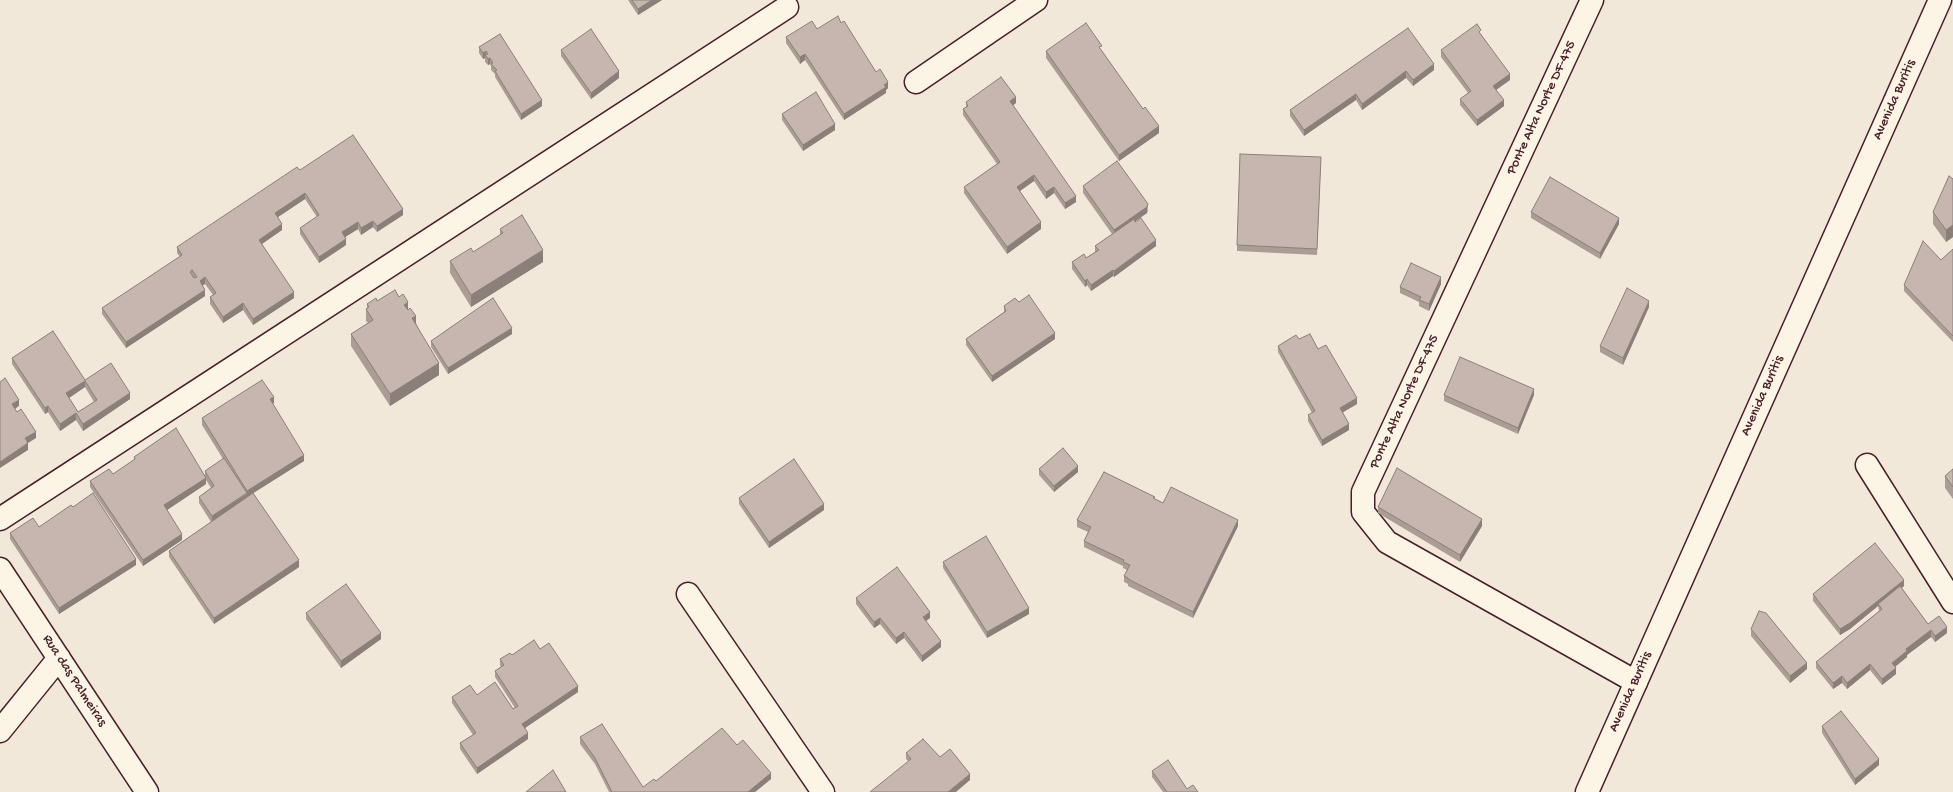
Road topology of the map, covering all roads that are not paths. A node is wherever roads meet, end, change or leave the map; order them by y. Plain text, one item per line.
1 (1036, 0) edge
2 (1592, 0) edge
3 (1940, 0) edge
4 (787, 7) dead end
5 (916, 82) dead end
6 (1867, 465) dead end
7 (0, 519) edge
8 (0, 569) edge
9 (688, 594) dead end
10 (1953, 602) edge
11 (59, 658) junction
12 (1636, 682) junction
13 (0, 731) edge
14 (147, 792) edge
15 (823, 792) edge
16 (1587, 792) edge

1 - 5 street
2 - 12 street, Ponte Alta Norte DF-475
3 - 12 street, Avenida Buritis
4 - 7 street
6 - 10 street
8 - 11 street, Rua das Palmeiras
9 - 15 street
11 - 13 street
11 - 14 street, Rua das Palmeiras
12 - 16 street, Avenida Buritis

